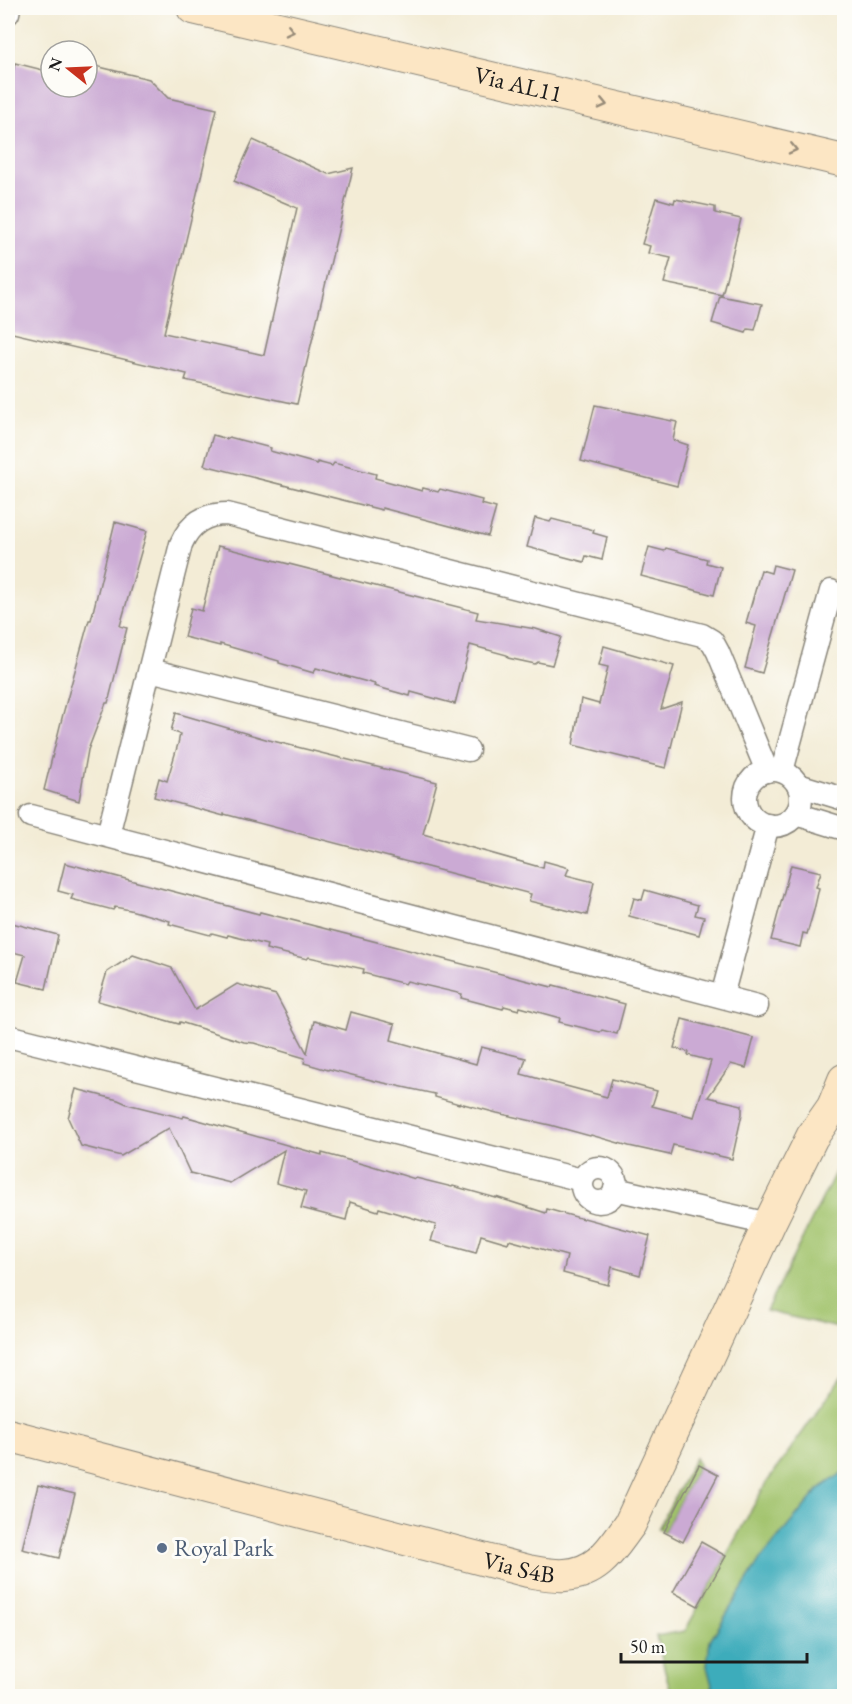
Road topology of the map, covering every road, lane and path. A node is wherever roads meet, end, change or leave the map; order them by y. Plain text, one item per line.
1 (9, 8) edge
2 (192, 8) edge
3 (8, 13) edge
4 (844, 161) edge
5 (831, 591) dead end
6 (150, 670) junction
7 (468, 750) dead end
8 (782, 776) junction
9 (844, 799) edge
10 (796, 814) junction
11 (31, 816) dead end
12 (768, 825) junction
13 (838, 827) dead end
14 (108, 835) junction
15 (722, 996) junction
16 (757, 1006) dead end
17 (8, 1036) edge
18 (844, 1080) edge
19 (844, 1128) edge
20 (798, 1167) junction
21 (769, 1224) junction
22 (8, 1435) edge

1 - 3 street
2 -> 4 street, Via AL11
5 - 8 street
6 - 7 street
6 - 8 street
6 - 14 street
8 - 9 street
8 - 10 street
8 - 12 street
10 - 12 street
10 - 13 street
11 - 14 street
12 - 15 street
14 - 15 street
15 - 16 street
17 - 21 street
18 - 20 street, Via S4B
19 - 20 street, Via S4B
20 - 21 street, Via S4B
21 - 22 street, Via S4B

